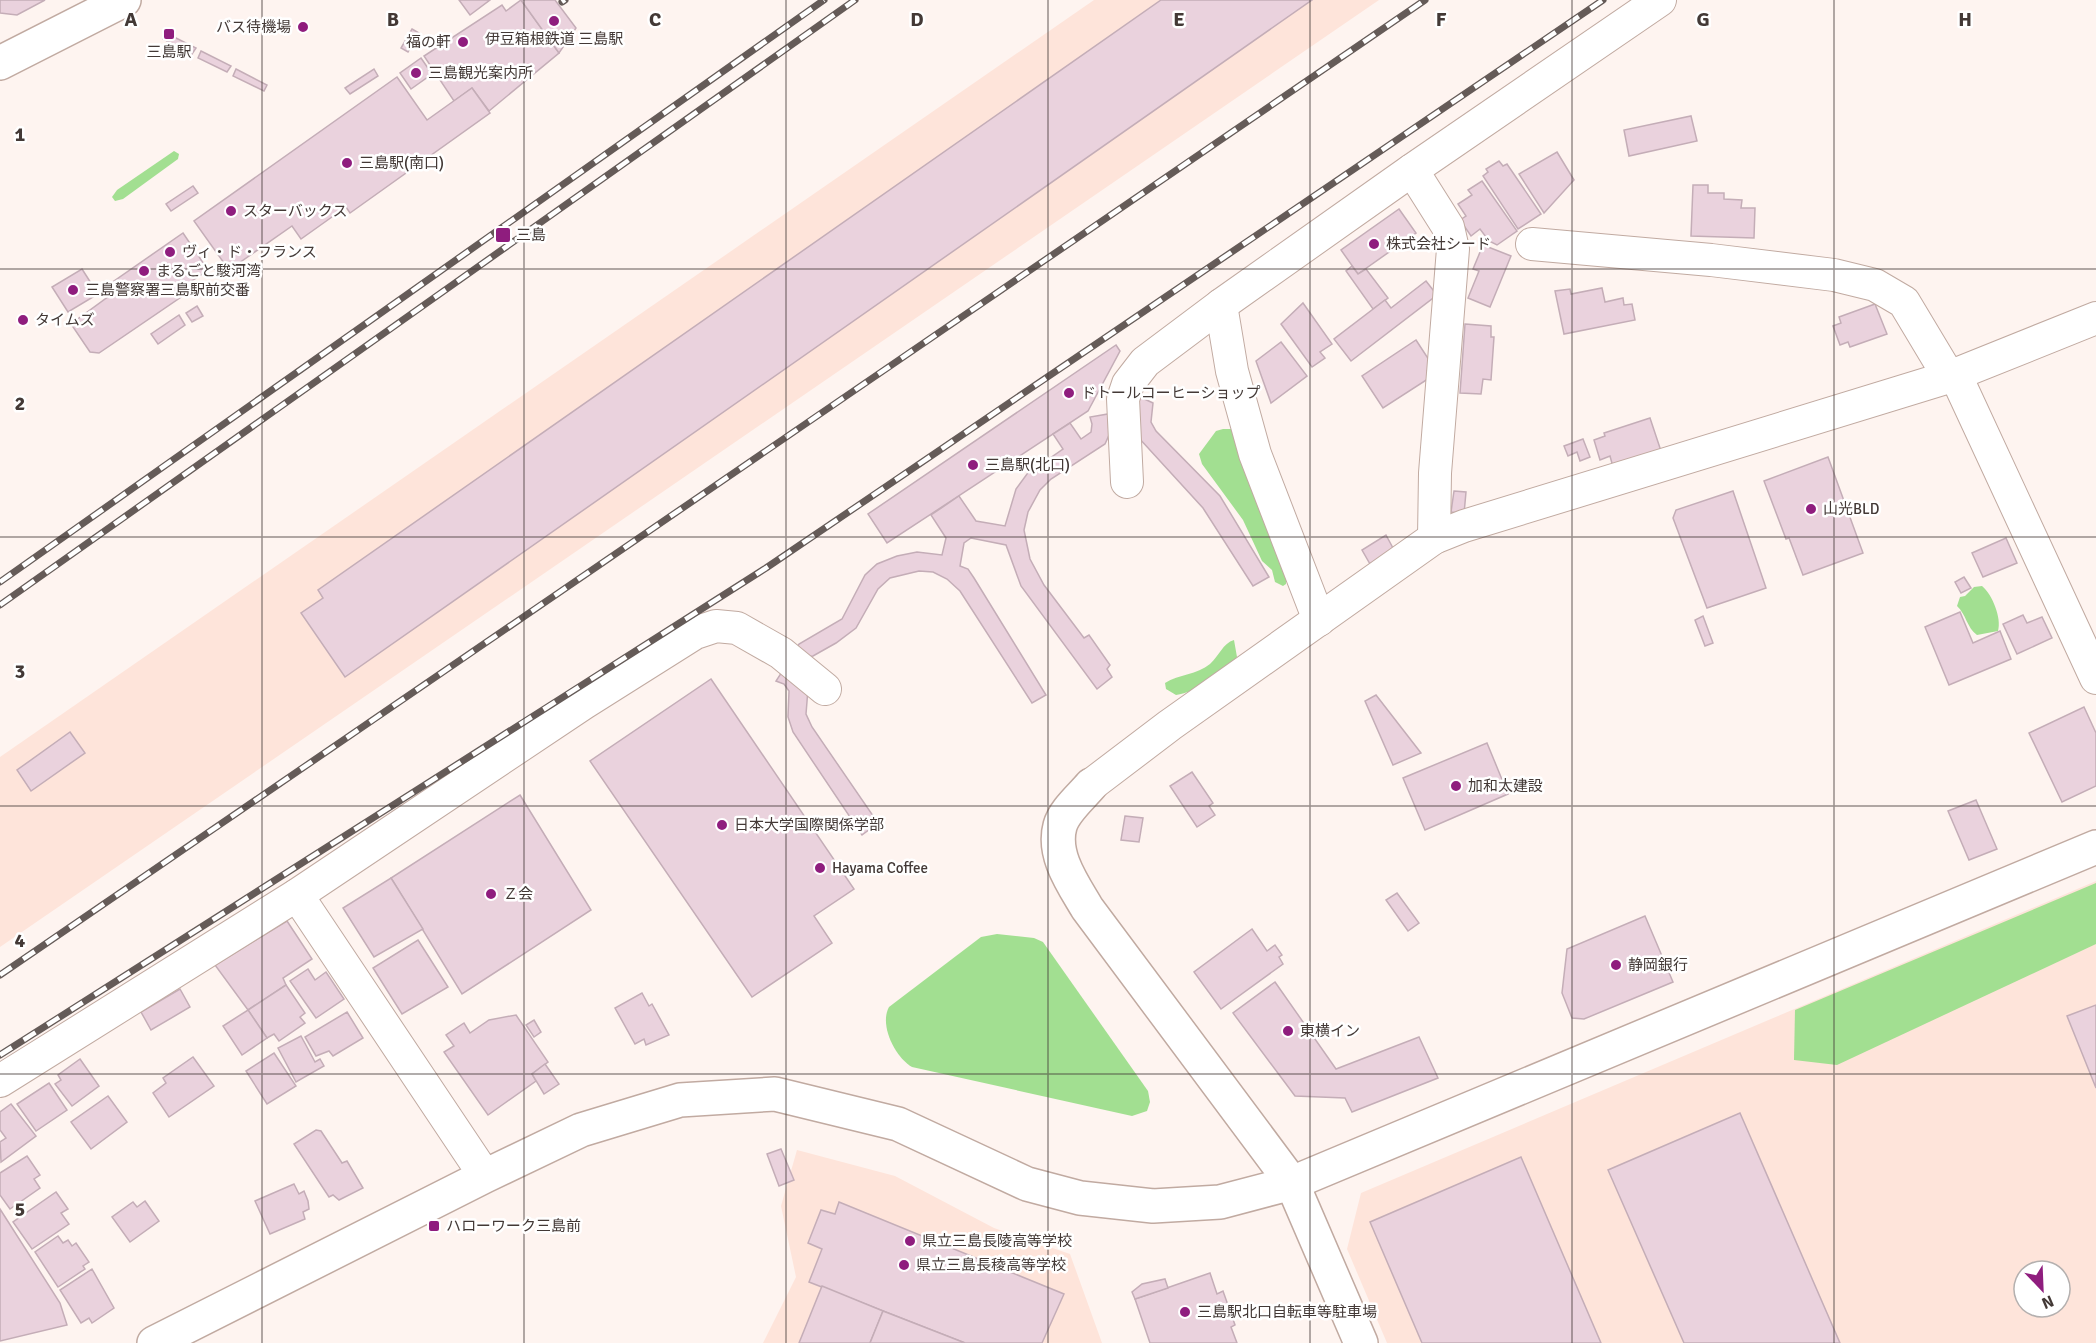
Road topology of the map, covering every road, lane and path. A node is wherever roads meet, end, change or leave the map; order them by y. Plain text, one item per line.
1 (124, 0) edge
2 (1660, 0) edge
3 (0, 63) edge
4 (1412, 170) junction
5 (1532, 244) dead end
6 (1221, 304) junction
7 (2096, 318) edge
8 (1952, 375) junction
9 (1127, 482) dead end
10 (1434, 538) junction
11 (1319, 620) junction
12 (2096, 678) edge
13 (825, 689) dead end
14 (1091, 785) joint
15 (2096, 847) edge
16 (297, 895) junction
17 (0, 1081) edge
18 (485, 1176) junction
19 (1292, 1183) junction
20 (154, 1343) edge
21 (1360, 1343) edge

1 - 3 street
2 - 4 street
4 - 6 street
4 - 10 street
5 - 8 street
6 - 9 street
6 - 11 street
7 - 8 street
8 - 10 street
8 - 12 street
10 - 11 street
11 - 14 street
13 - 16 street
14 - 19 street
15 - 19 street
16 - 17 street
16 - 18 street
18 - 19 street
18 - 20 street
19 - 21 street

